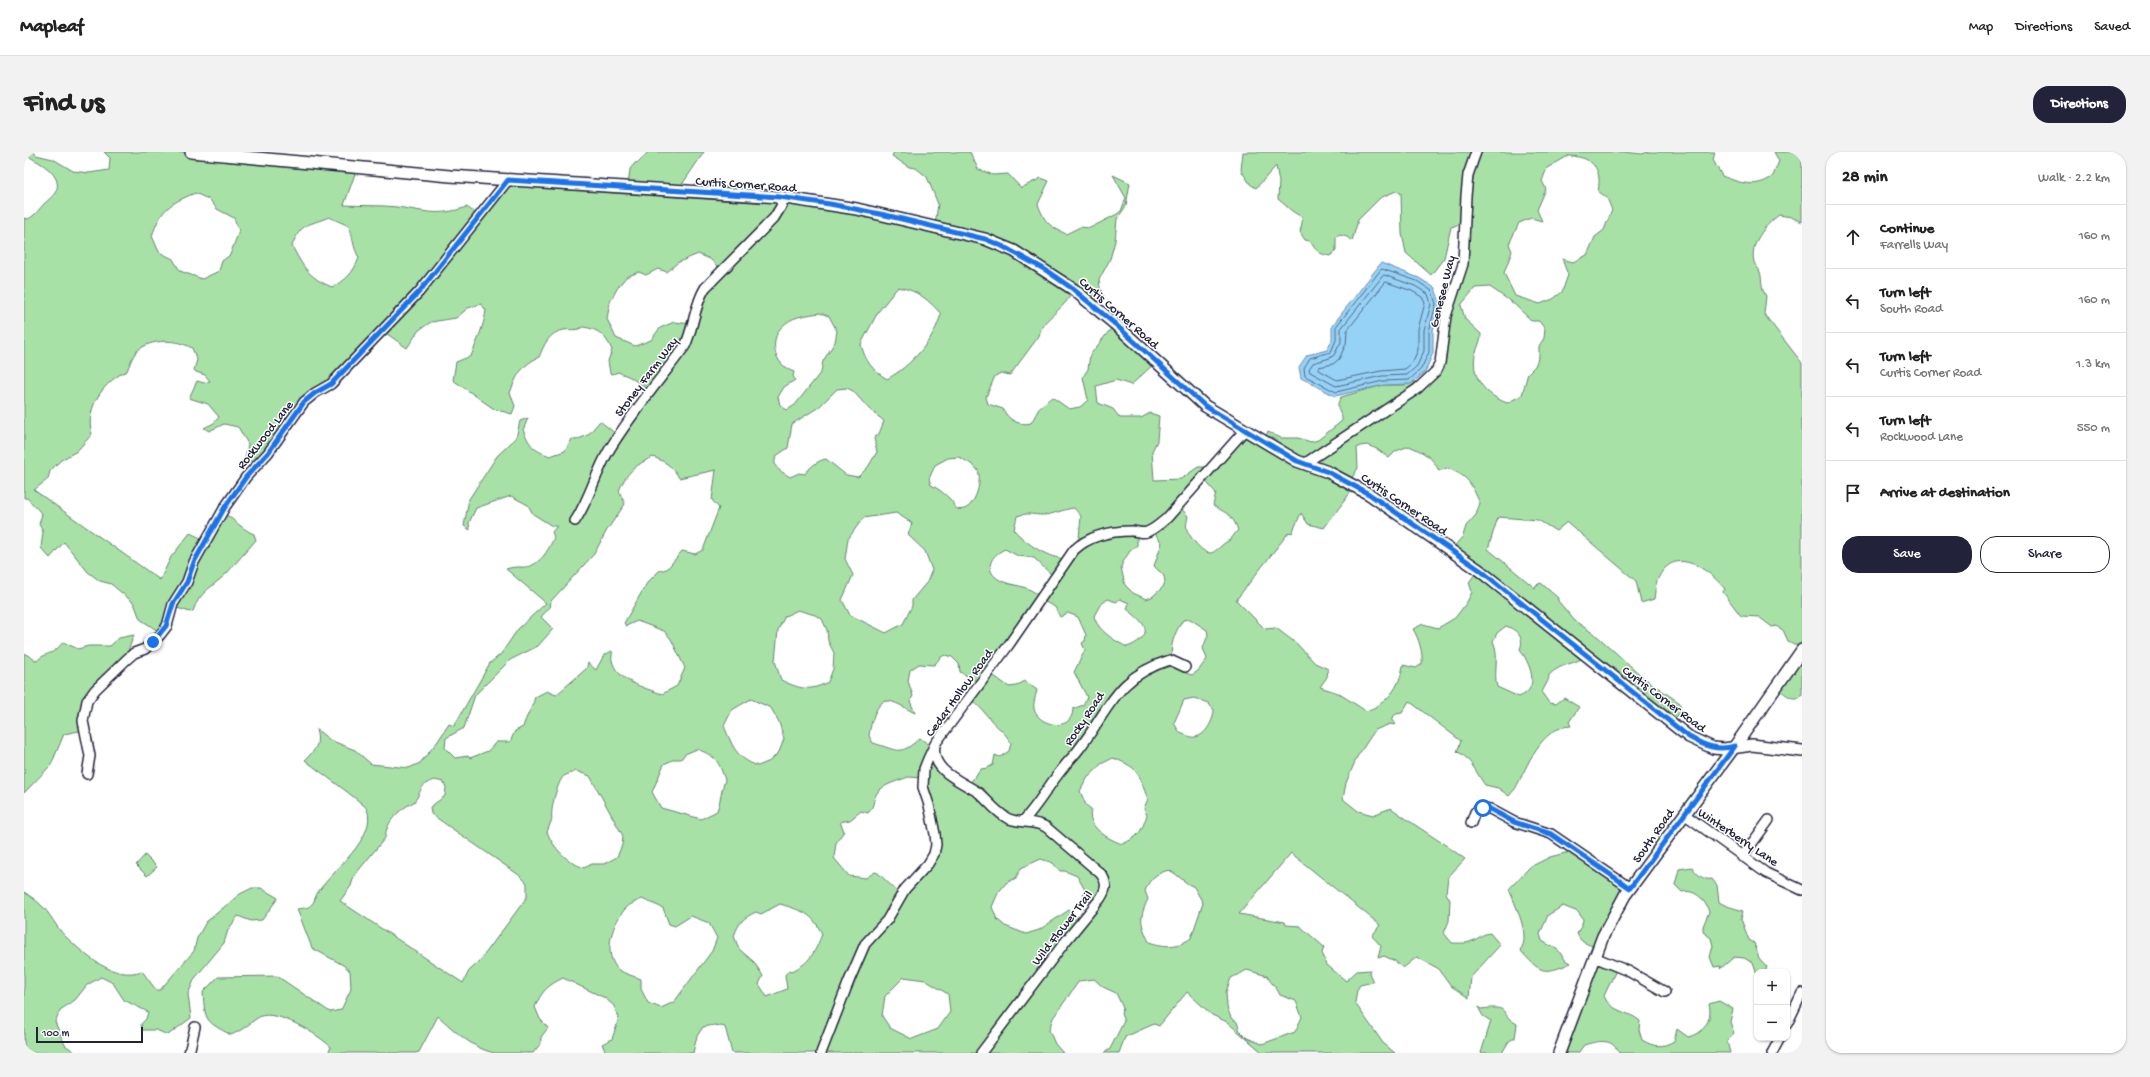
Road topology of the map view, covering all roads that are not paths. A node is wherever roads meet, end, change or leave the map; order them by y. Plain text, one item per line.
1 (192, 152) edge
2 (1476, 152) edge
3 (508, 180) junction
4 (779, 197) junction
5 (1244, 431) junction
6 (1304, 464) junction
7 (575, 521) dead end
8 (1802, 650) edge
9 (1185, 667) dead end
10 (935, 746) junction
11 (1735, 746) junction
12 (1802, 750) edge
13 (87, 774) dead end
14 (1684, 814) junction
15 (1769, 820) dead end
16 (1023, 821) junction
17 (1471, 823) dead end
18 (1742, 857) junction
19 (1630, 888) junction
20 (1802, 890) edge
21 (1594, 957) junction
22 (1665, 992) dead end
23 (1802, 993) edge
24 (1790, 1018) edge
25 (195, 1027) dead end
26 (1778, 1041) edge
27 (189, 1053) edge
28 (821, 1053) edge
29 (981, 1053) edge
30 (1559, 1053) edge
31 (1772, 1053) edge

1 - 3 street, Curtis Corner Road
2 - 6 street, Genesee Way
3 - 4 street, Curtis Corner Road
3 - 13 street, Rockwood Lane
4 - 5 street, Curtis Corner Road
4 - 7 street, Stoney Farm Way
5 - 6 street, Curtis Corner Road
5 - 10 street, Cedar Hollow Road
6 - 11 street, Curtis Corner Road
8 - 11 street, South Road
9 - 16 street, Rocky Road
10 - 16 street, Wild Flower Trail
10 - 28 street, Cedar Hollow Road
11 - 12 street, Curtis Corner Road
11 - 14 street, South Road
14 - 18 street, Winterberry Lane
14 - 19 street, South Road
15 - 18 street
16 - 29 street, Wild Flower Trail
17 - 19 street
18 - 20 street, Winterberry Lane
19 - 21 street, South Road
21 - 22 street
21 - 30 street, South Road
23 - 24 street
25 - 27 street
26 - 31 street

